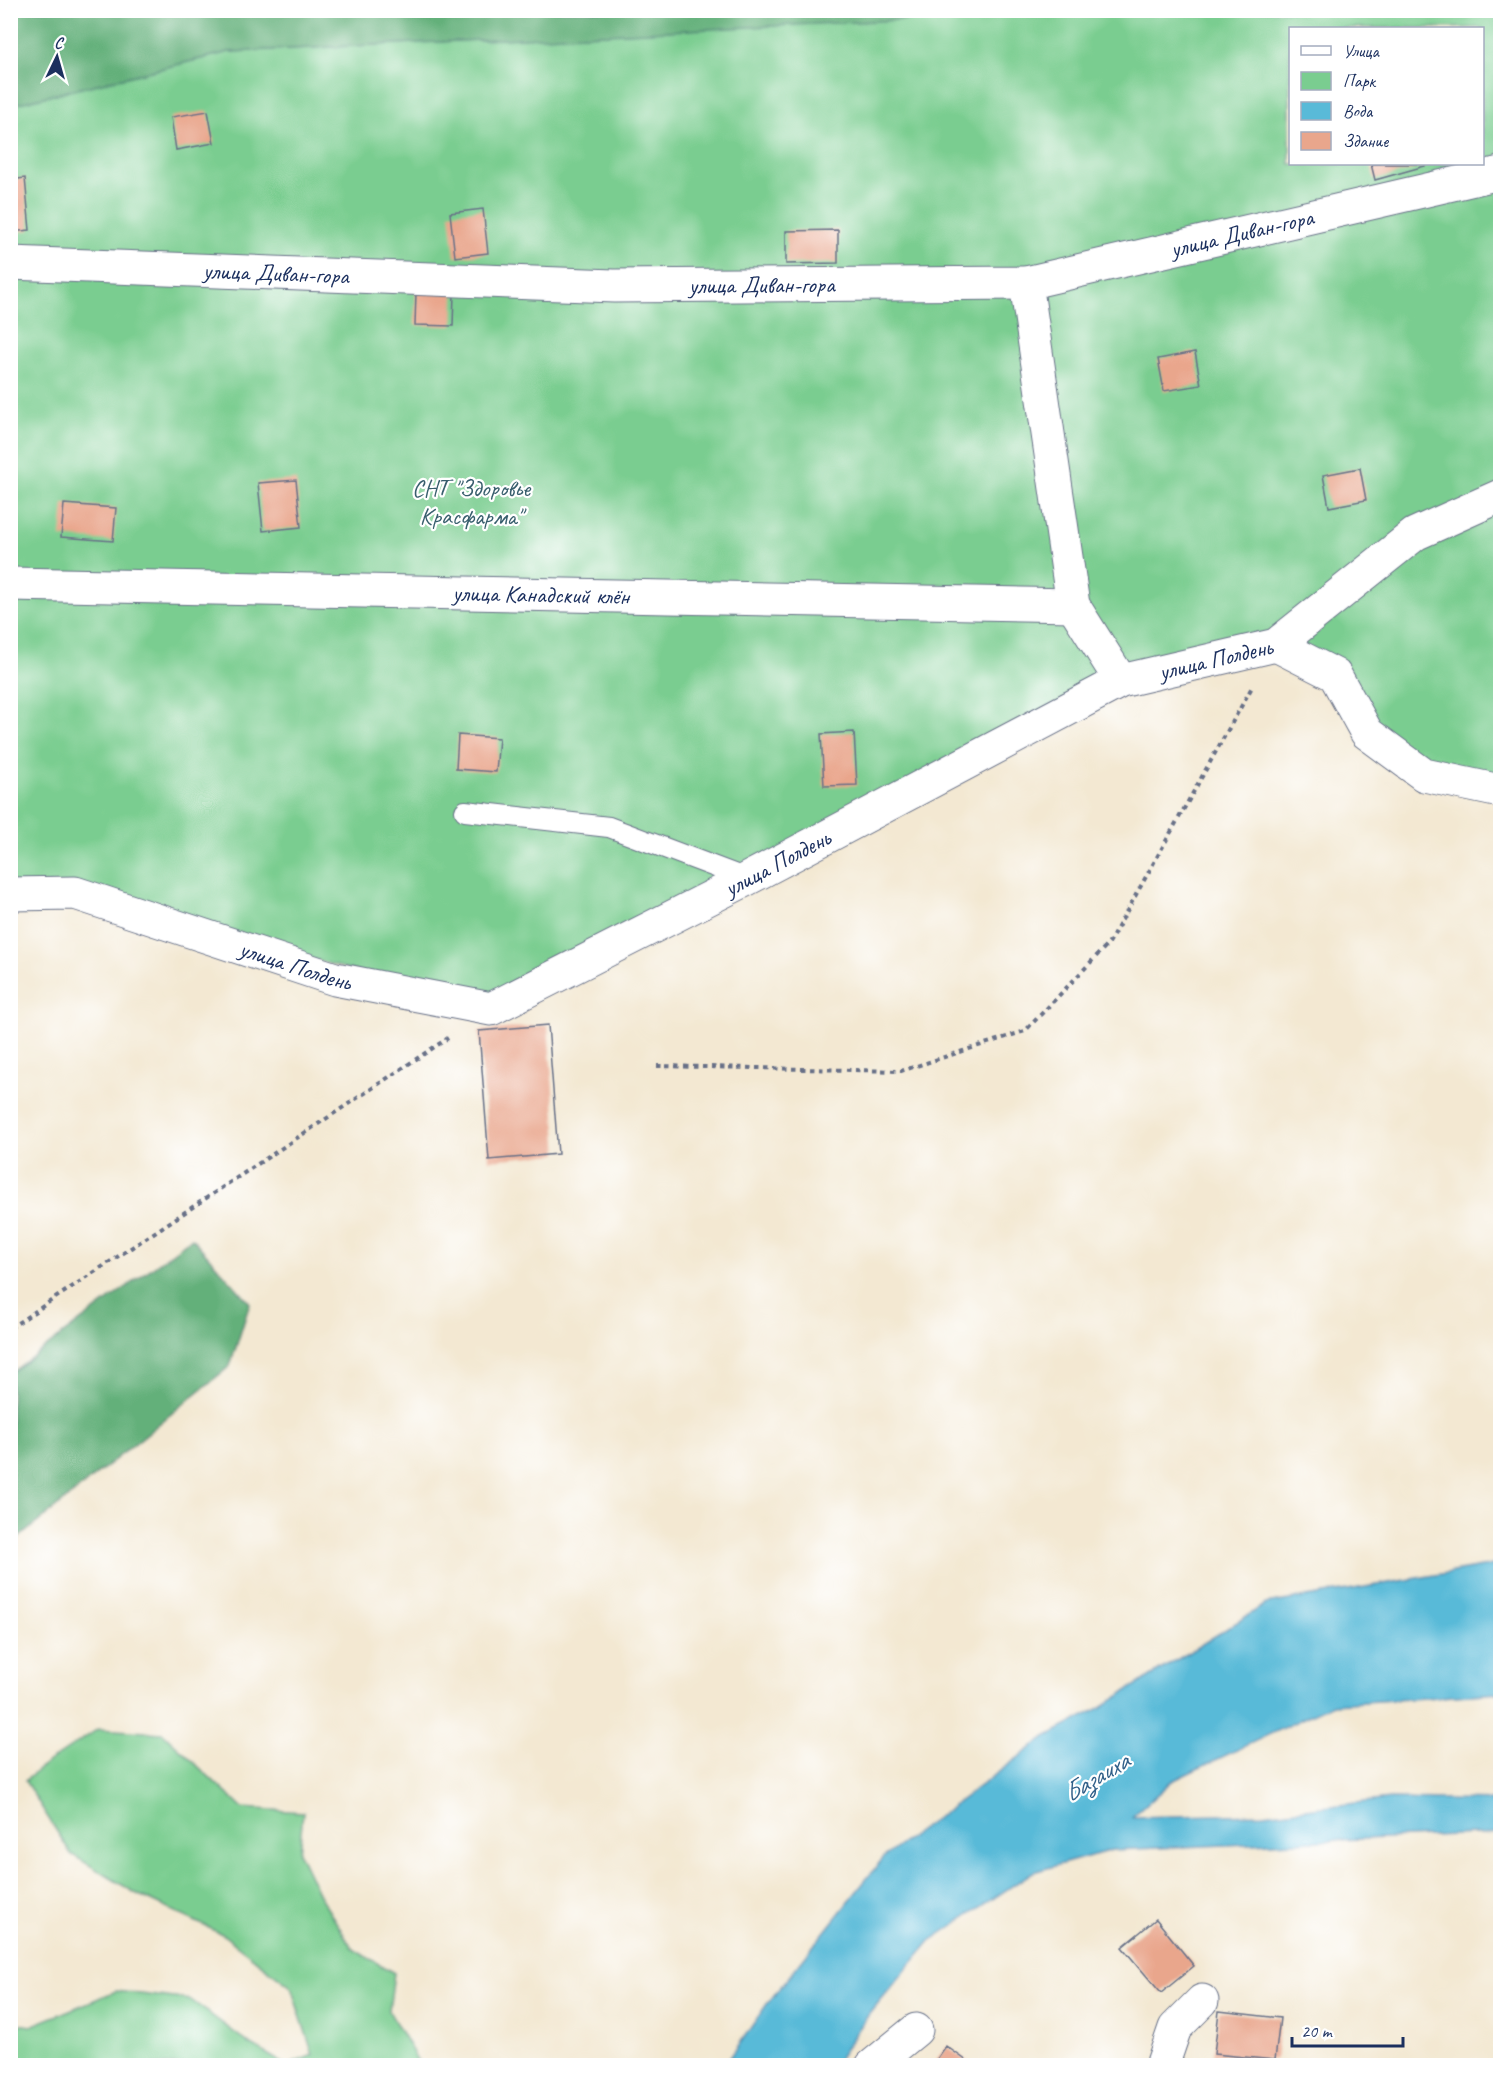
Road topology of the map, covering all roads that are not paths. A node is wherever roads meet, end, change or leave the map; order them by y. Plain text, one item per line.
1 (1500, 173) edge
2 (10, 263) edge
3 (1026, 283) junction
4 (1500, 496) edge
5 (10, 584) edge
6 (1073, 605) junction
7 (1276, 645) junction
8 (1121, 681) junction
9 (1500, 791) edge
10 (465, 811) dead end
11 (747, 879) junction
12 (10, 894) edge
13 (1202, 2001) dead end
14 (916, 2030) dead end
15 (872, 2066) edge
16 (1162, 2066) edge

1 - 3 street, улица Диван-гора
2 - 3 street, улица Диван-гора
3 - 6 street
4 - 7 street, улица Полдень
5 - 6 street, улица Канадский клён
6 - 8 street
7 - 8 street, улица Полдень
7 - 9 street
8 - 11 street, улица Полдень
10 - 11 lane
11 - 12 street, улица Полдень
13 - 16 street
14 - 15 street

